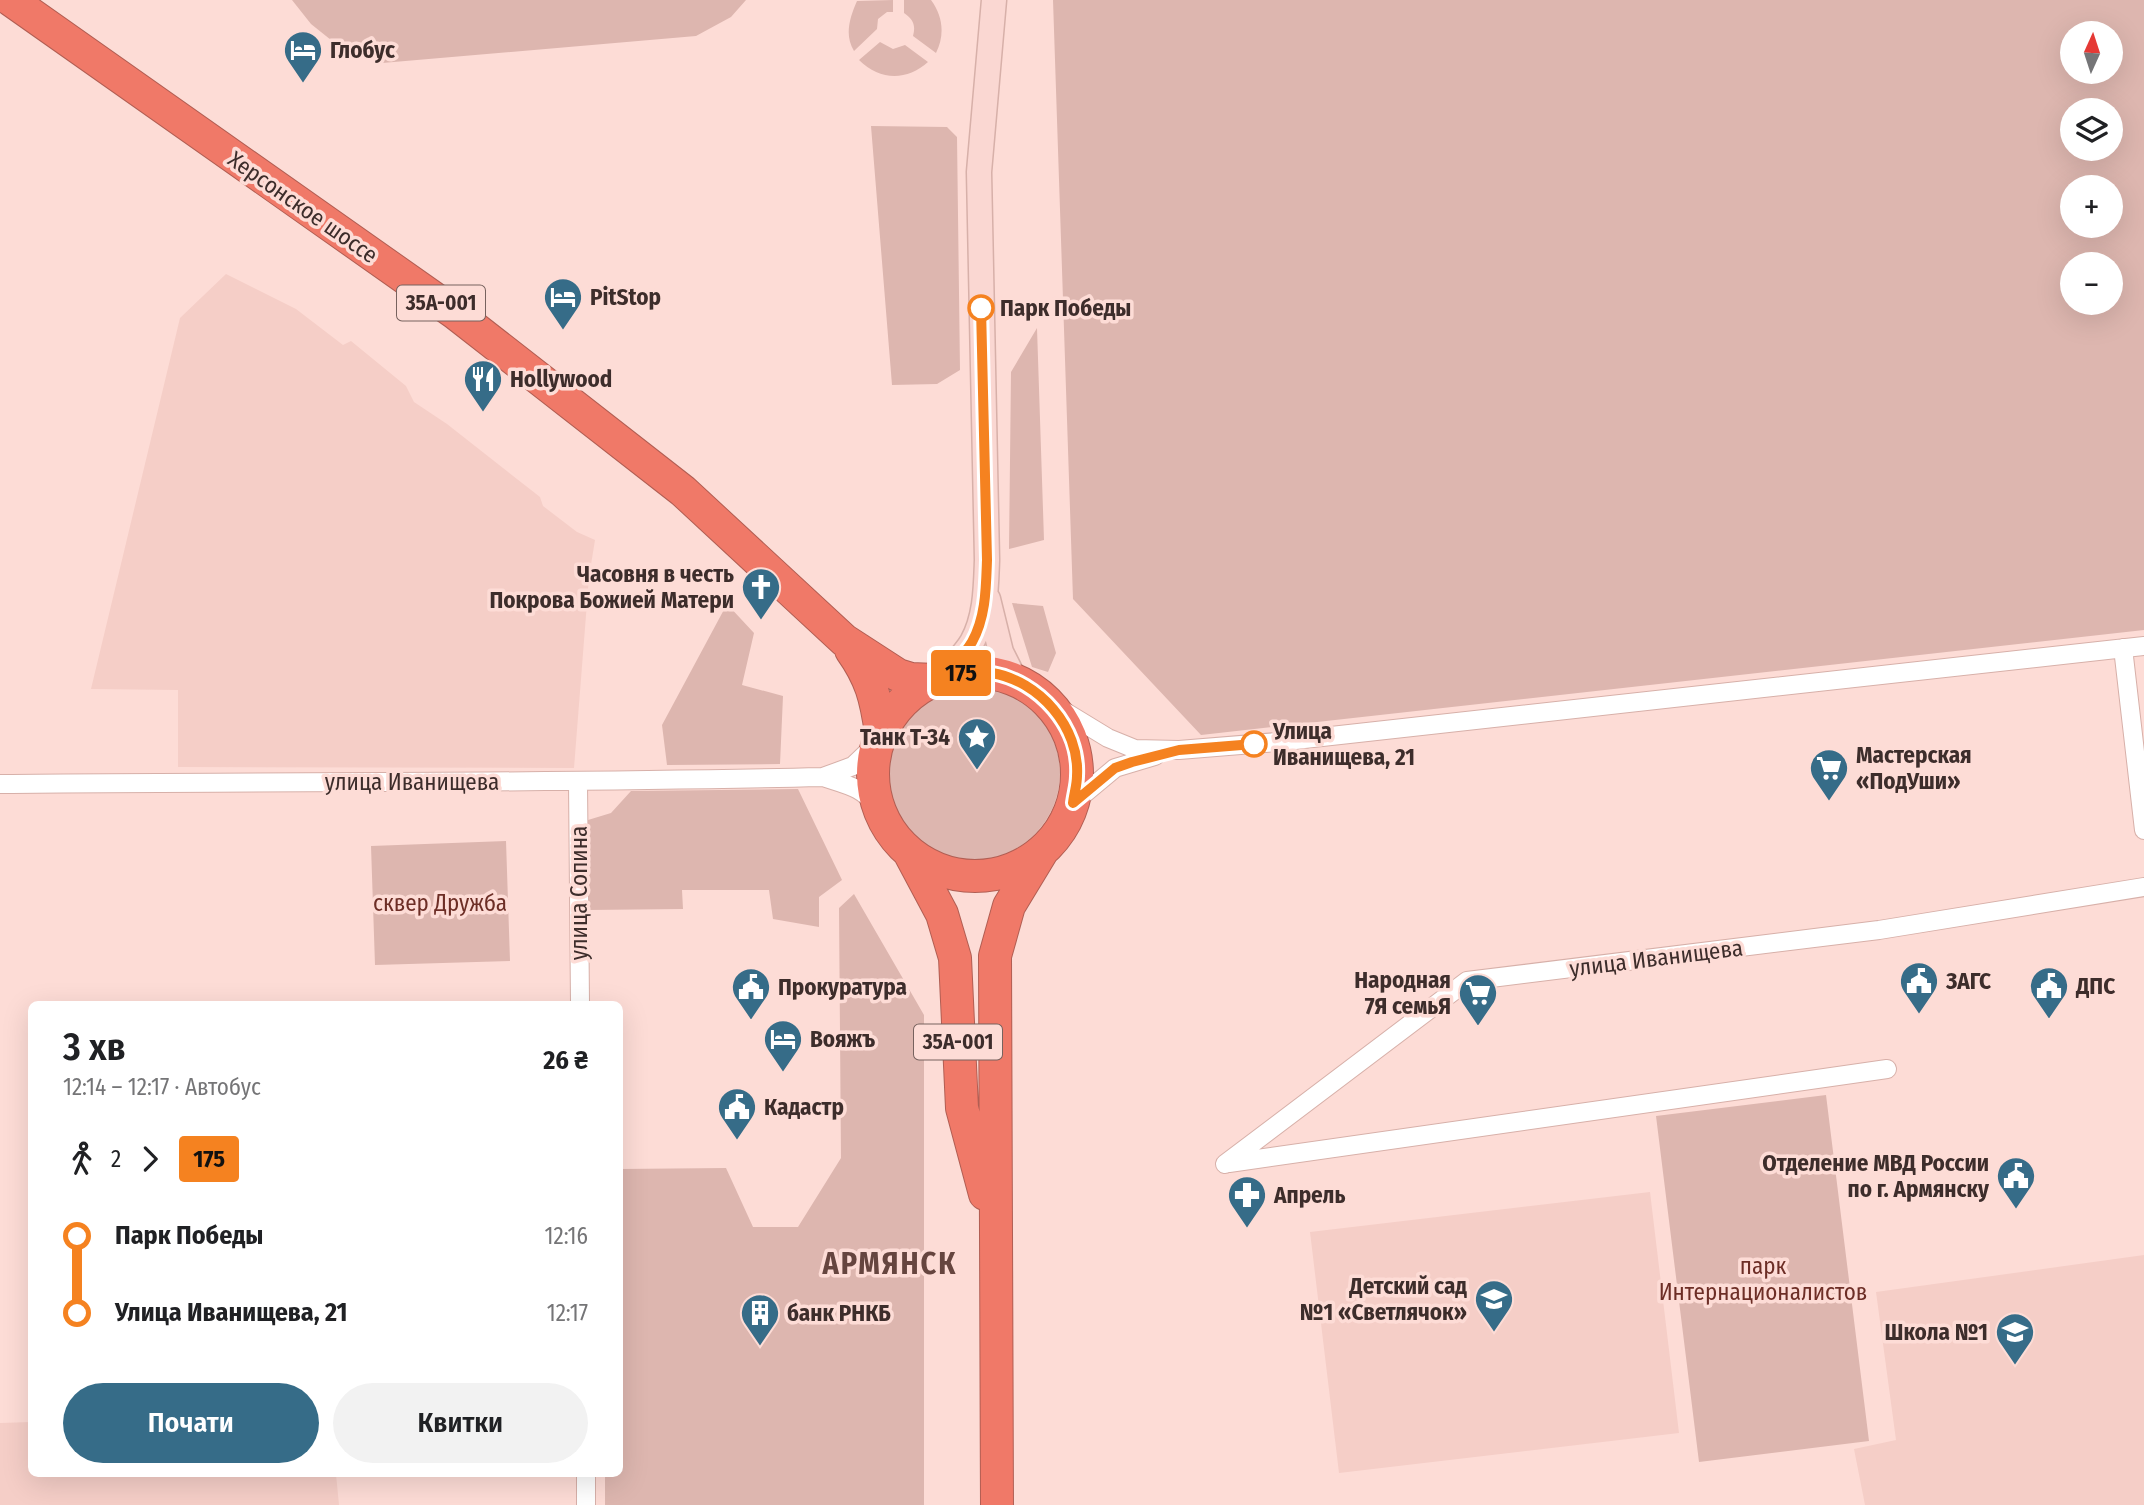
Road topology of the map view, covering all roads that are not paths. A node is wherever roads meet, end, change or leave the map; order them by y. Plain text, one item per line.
1 (12, 0) edge
2 (993, 0) edge
3 (986, 592) junction
4 (844, 640) junction
5 (2144, 646) edge
6 (2123, 648) junction
7 (939, 678) junction
8 (1015, 680) junction
9 (1044, 699) junction
10 (879, 738) junction
11 (1179, 750) junction
12 (823, 778) junction
13 (578, 782) junction
14 (0, 783) edge
15 (1073, 803) junction
16 (878, 808) junction
17 (2144, 830) edge
18 (1043, 850) junction
19 (909, 852) junction
20 (2144, 887) edge
21 (580, 1001) edge
22 (1887, 1069) dead end
23 (995, 1238) junction
24 (586, 1477) edge
25 (586, 1505) edge
26 (997, 1505) edge

1 - 4 highway, Херсонское шоссе / 35А-001
2 - 3 main road
3 - 7 main road
3 - 8 main road
4 - 7 highway, Херсонское шоссе / 35А-001
4 - 10 highway, Херсонское шоссе / 35А-001
5 - 6 street
6 - 11 street
6 - 17 street
7 - 8 highway, 35А-001
7 - 10 highway, 35А-001
8 - 9 highway, 35А-001
9 - 11 street
9 - 15 highway, 35А-001
10 - 12 street, улица Иванищева
10 - 16 highway, 35А-001
11 - 15 street
12 - 13 street, улица Иванищева
12 - 16 street, улица Иванищева
13 - 14 street, улица Иванищева
13 - 21 street, улица Сопина
15 - 18 highway, 35А-001
16 - 19 highway, 35А-001
18 - 19 highway, 35А-001
18 - 23 highway, 35А-001
19 - 23 highway, 35А-001
20 - 22 street, улица Иванищева
23 - 26 highway, 35А-001
24 - 25 street

